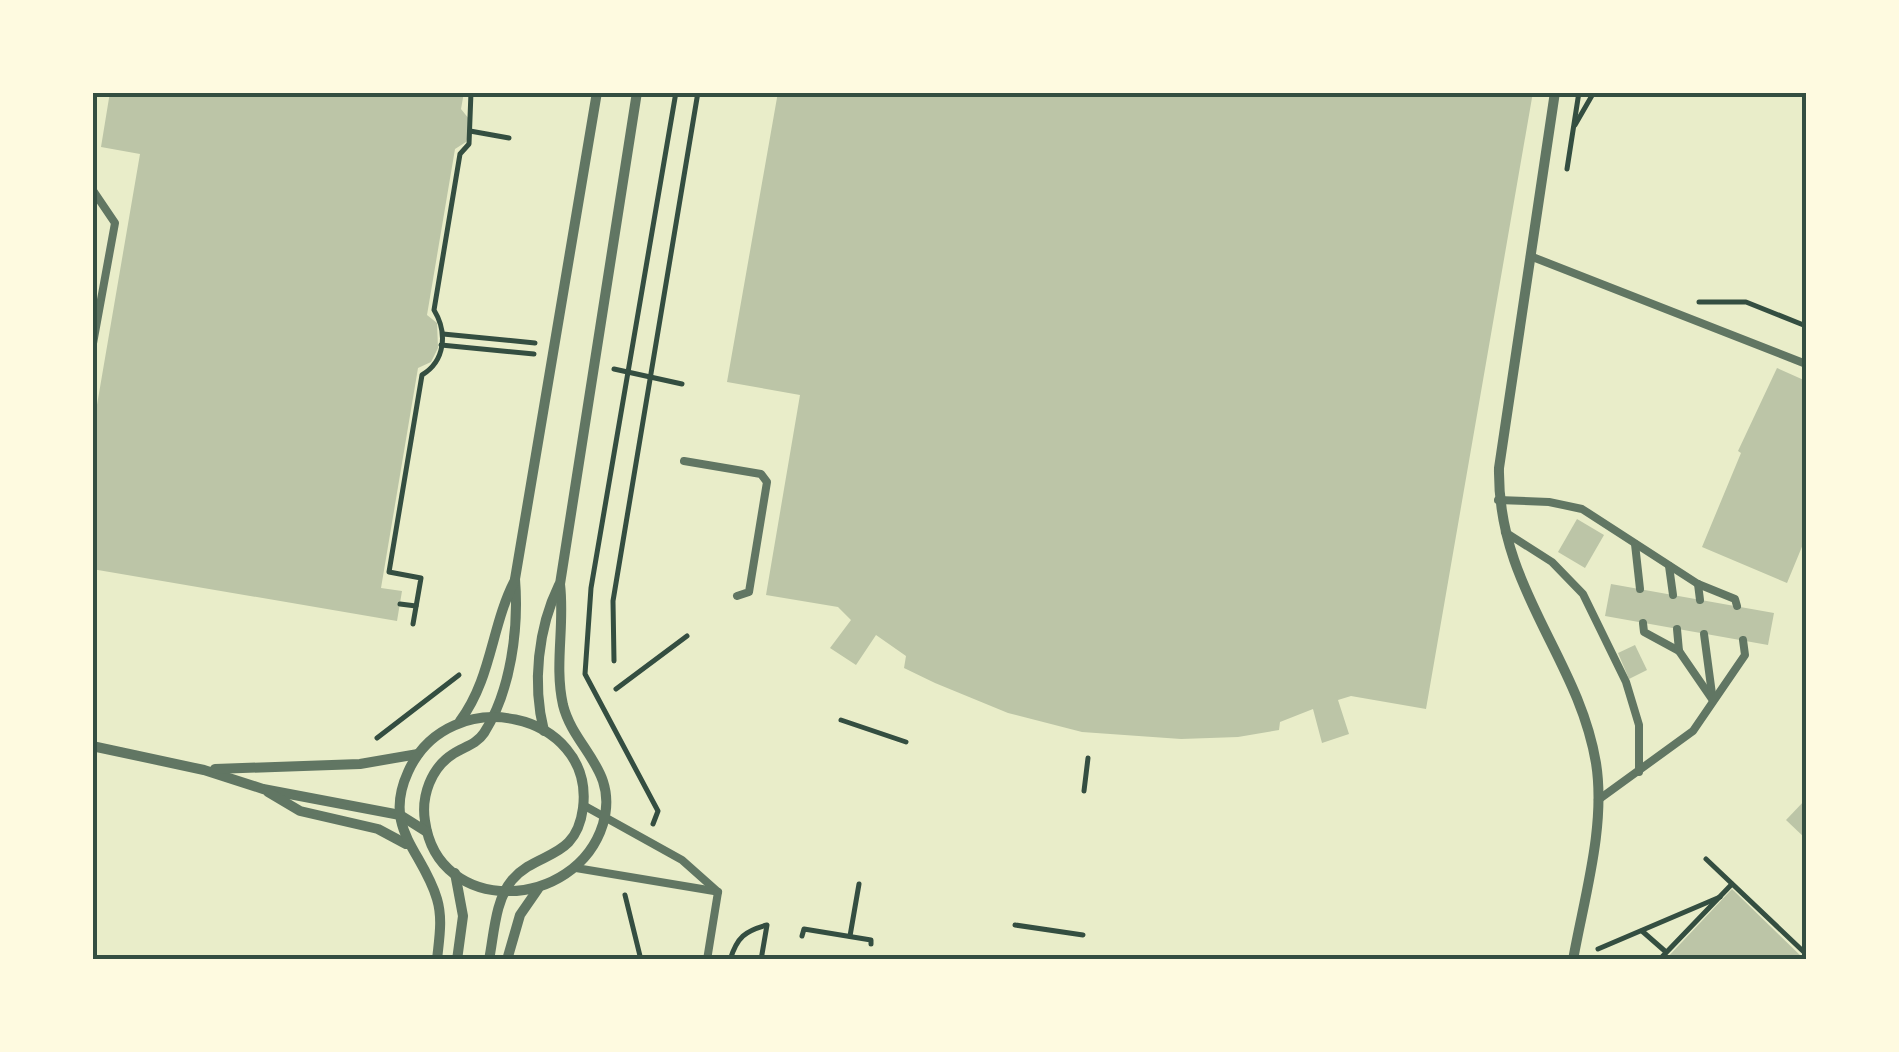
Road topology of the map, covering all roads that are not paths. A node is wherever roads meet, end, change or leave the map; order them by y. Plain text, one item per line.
1 (548, 92) edge
2 (572, 92) edge
3 (597, 92) edge
4 (637, 92) edge
5 (1556, 92) edge
6 (92, 189) edge
7 (1530, 256) junction
8 (92, 349) edge
9 (1806, 364) edge
10 (684, 461) dead end
11 (1498, 500) junction
12 (1502, 531) junction
13 (1635, 544) junction
14 (1669, 566) junction
15 (515, 579) junction
16 (560, 584) junction
17 (1698, 584) junction
18 (1640, 589) dead end
19 (1672, 595) dead end
20 (737, 596) dead end
21 (1700, 600) dead end
22 (1736, 606) dead end
23 (1643, 623) dead end
24 (1677, 628) dead end
25 (1704, 634) dead end
26 (1742, 640) dead end
27 (1679, 650) junction
28 (1712, 699) junction
29 (494, 714) junction
30 (460, 722) junction
31 (544, 731) junction
32 (92, 746) edge
33 (418, 754) junction
34 (204, 770) junction
35 (1639, 772) junction
36 (262, 789) junction
37 (1598, 800) junction
38 (583, 805) junction
39 (400, 815) junction
40 (604, 820) junction
41 (427, 832) junction
42 (406, 844) junction
43 (576, 868) junction
44 (454, 872) junction
45 (539, 888) junction
46 (504, 892) junction
47 (718, 892) junction
48 (437, 960) edge
49 (457, 960) edge
50 (489, 960) edge
51 (507, 960) edge
52 (707, 960) edge
53 (1573, 960) edge

1 - 2 lane
3 - 15 street
4 - 16 street
5 - 7 street
6 - 8 lane
7 - 9 lane
7 - 11 street
10 - 20 lane
11 - 12 street
11 - 13 lane
12 - 35 lane
12 - 37 street
13 - 14 lane
13 - 18 lane
14 - 17 lane
14 - 19 lane
15 - 29 street
15 - 30 street
16 - 31 street
16 - 40 street
17 - 21 lane
17 - 22 lane
23 - 27 lane
24 - 27 lane
25 - 28 lane
26 - 28 lane
27 - 28 lane
28 - 35 lane
29 - 30 street
29 - 31 street
29 - 41 street
30 - 33 street
31 - 38 street
32 - 34 street
33 - 34 street
33 - 39 street
34 - 36 street
35 - 37 lane
36 - 39 street
36 - 42 street
37 - 53 street
38 - 40 lane
38 - 46 street
39 - 41 street
39 - 42 street
40 - 43 street
40 - 47 lane
41 - 44 street
42 - 48 street
43 - 45 street
43 - 47 lane
44 - 46 street
44 - 49 street
45 - 46 street
45 - 51 street
46 - 50 street
47 - 52 lane

